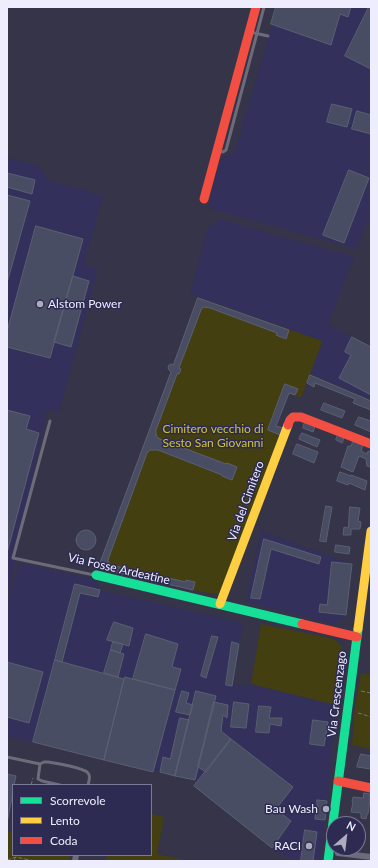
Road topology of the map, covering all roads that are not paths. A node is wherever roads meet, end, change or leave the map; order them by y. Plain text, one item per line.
1 (256, 7) edge
2 (264, 7) edge
3 (253, 32) junction
4 (268, 36) dead end
5 (204, 199) dead end
6 (50, 421) dead end
7 (371, 444) edge
8 (371, 531) edge
9 (96, 575) joint
10 (220, 604) junction
11 (357, 637) junction
12 (7, 758) edge
13 (40, 764) junction
14 (338, 781) junction
15 (54, 784) edge
16 (88, 784) edge
17 (371, 788) edge
18 (328, 861) edge

1 - 3 street
2 - 3 lane
3 - 4 lane
3 - 5 street
6 - 9 lane, Via Fosse Ardeatine
7 - 10 street, Via del Cimitero
8 - 11 street, Via Crescenzago
9 - 10 street, Via Fosse Ardeatine
10 - 11 street, Via Fosse Ardeatine
11 - 14 street, Via Crescenzago
12 - 13 lane
13 - 15 lane
13 - 16 lane
14 - 17 street
14 - 18 street, Via Crescenzago

